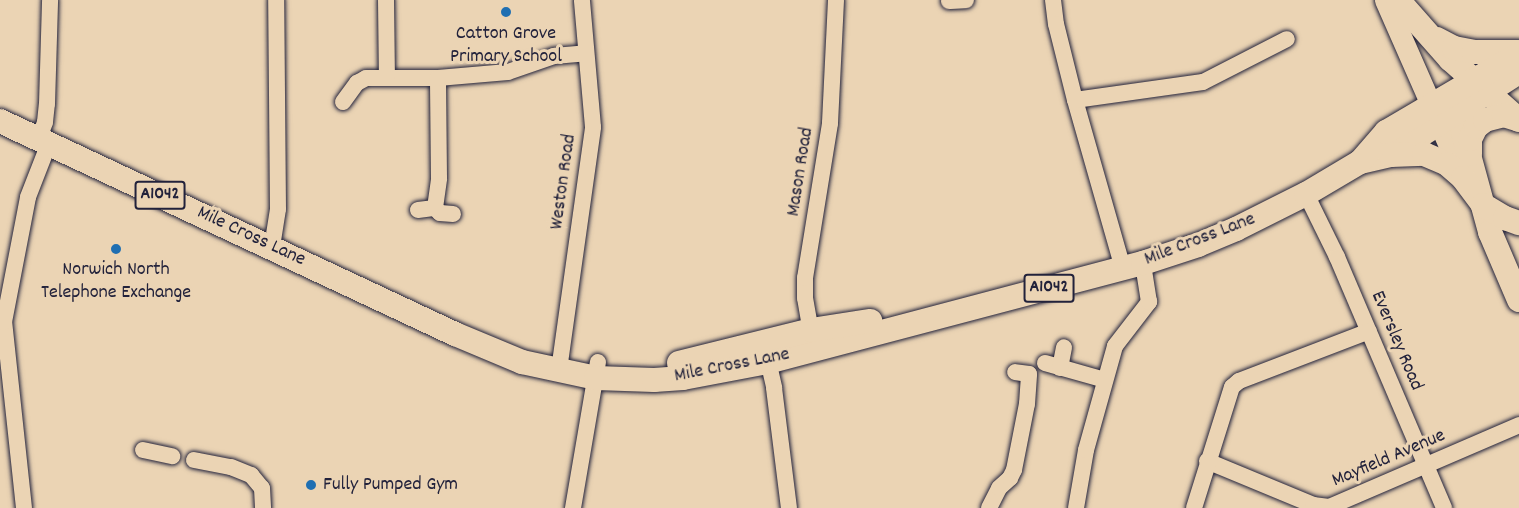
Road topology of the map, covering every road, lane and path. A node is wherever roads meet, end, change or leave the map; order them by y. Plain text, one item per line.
1 (50, 0) edge
2 (276, 0) edge
3 (386, 0) edge
4 (582, 0) edge
5 (836, 0) edge
6 (1053, 0) edge
7 (1394, 0) edge
8 (1426, 34) junction
9 (1287, 39) dead end
10 (586, 52) junction
11 (1519, 53) edge
12 (1519, 72) edge
13 (387, 78) junction
14 (438, 78) junction
15 (1519, 87) edge
16 (1075, 100) junction
17 (343, 102) dead end
18 (1453, 103) junction
19 (1519, 120) edge
20 (0, 121) edge
21 (44, 140) junction
22 (1390, 155) junction
23 (1360, 162) junction
24 (1466, 170) junction
25 (1306, 194) junction
26 (1483, 205) junction
27 (453, 214) dead end
28 (1519, 223) edge
29 (272, 247) junction
30 (1133, 266) junction
31 (1519, 300) edge
32 (1369, 331) junction
33 (813, 339) junction
34 (1064, 347) dead end
35 (766, 352) junction
36 (559, 364) junction
37 (597, 370) junction
38 (1038, 370) junction
39 (1105, 380) junction
40 (1519, 425) edge
41 (143, 450) dead end
42 (172, 456) dead end
43 (194, 460) dead end
44 (1207, 461) junction
45 (1428, 467) junction
46 (24, 508) edge
47 (263, 508) edge
48 (573, 508) edge
49 (789, 508) edge
50 (981, 508) edge
51 (1076, 508) edge
52 (1194, 508) edge
53 (1444, 508) edge

1 - 21 street
2 - 29 street
3 - 13 street
4 - 10 street, Weston Road
5 - 33 street, Mason Road
6 - 16 street
7 - 8 highway
7 - 18 highway
8 - 11 highway
8 - 18 highway
9 - 16 street
10 - 14 street
10 - 36 street, Weston Road
11 - 18 highway
12 - 18 highway, A1042
13 - 14 street
13 - 17 street
14 - 27 street
15 - 19 highway
16 - 30 street
18 - 19 highway
18 - 22 highway, Mile Cross Lane / A1042
18 - 23 highway
18 - 24 highway
19 - 24 highway
20 - 21 highway, Mile Cross Lane / A1042
21 - 29 highway, Mile Cross Lane / A1042
21 - 46 street
22 - 23 highway, Mile Cross Lane / A1042
22 - 24 highway, A1042
23 - 25 highway, Mile Cross Lane / A1042
24 - 26 highway
25 - 30 highway, Mile Cross Lane / A1042
25 - 32 street, Eversley Road
26 - 28 highway
26 - 31 highway
29 - 36 highway, Mile Cross Lane / A1042
30 - 33 highway, Mile Cross Lane / A1042
30 - 39 street
32 - 44 street
32 - 45 street, Eversley Road
33 - 35 highway, Mile Cross Lane / A1042
34 - 38 street
35 - 37 highway, Mile Cross Lane / A1042
35 - 49 street
36 - 37 highway, Mile Cross Lane / A1042
37 - 48 street
38 - 39 street
38 - 50 street
39 - 51 street
40 - 45 street, Mayfield Avenue
41 - 42 street
43 - 47 street
44 - 45 street, Mayfield Avenue
44 - 52 street
45 - 53 street, Eversley Road

